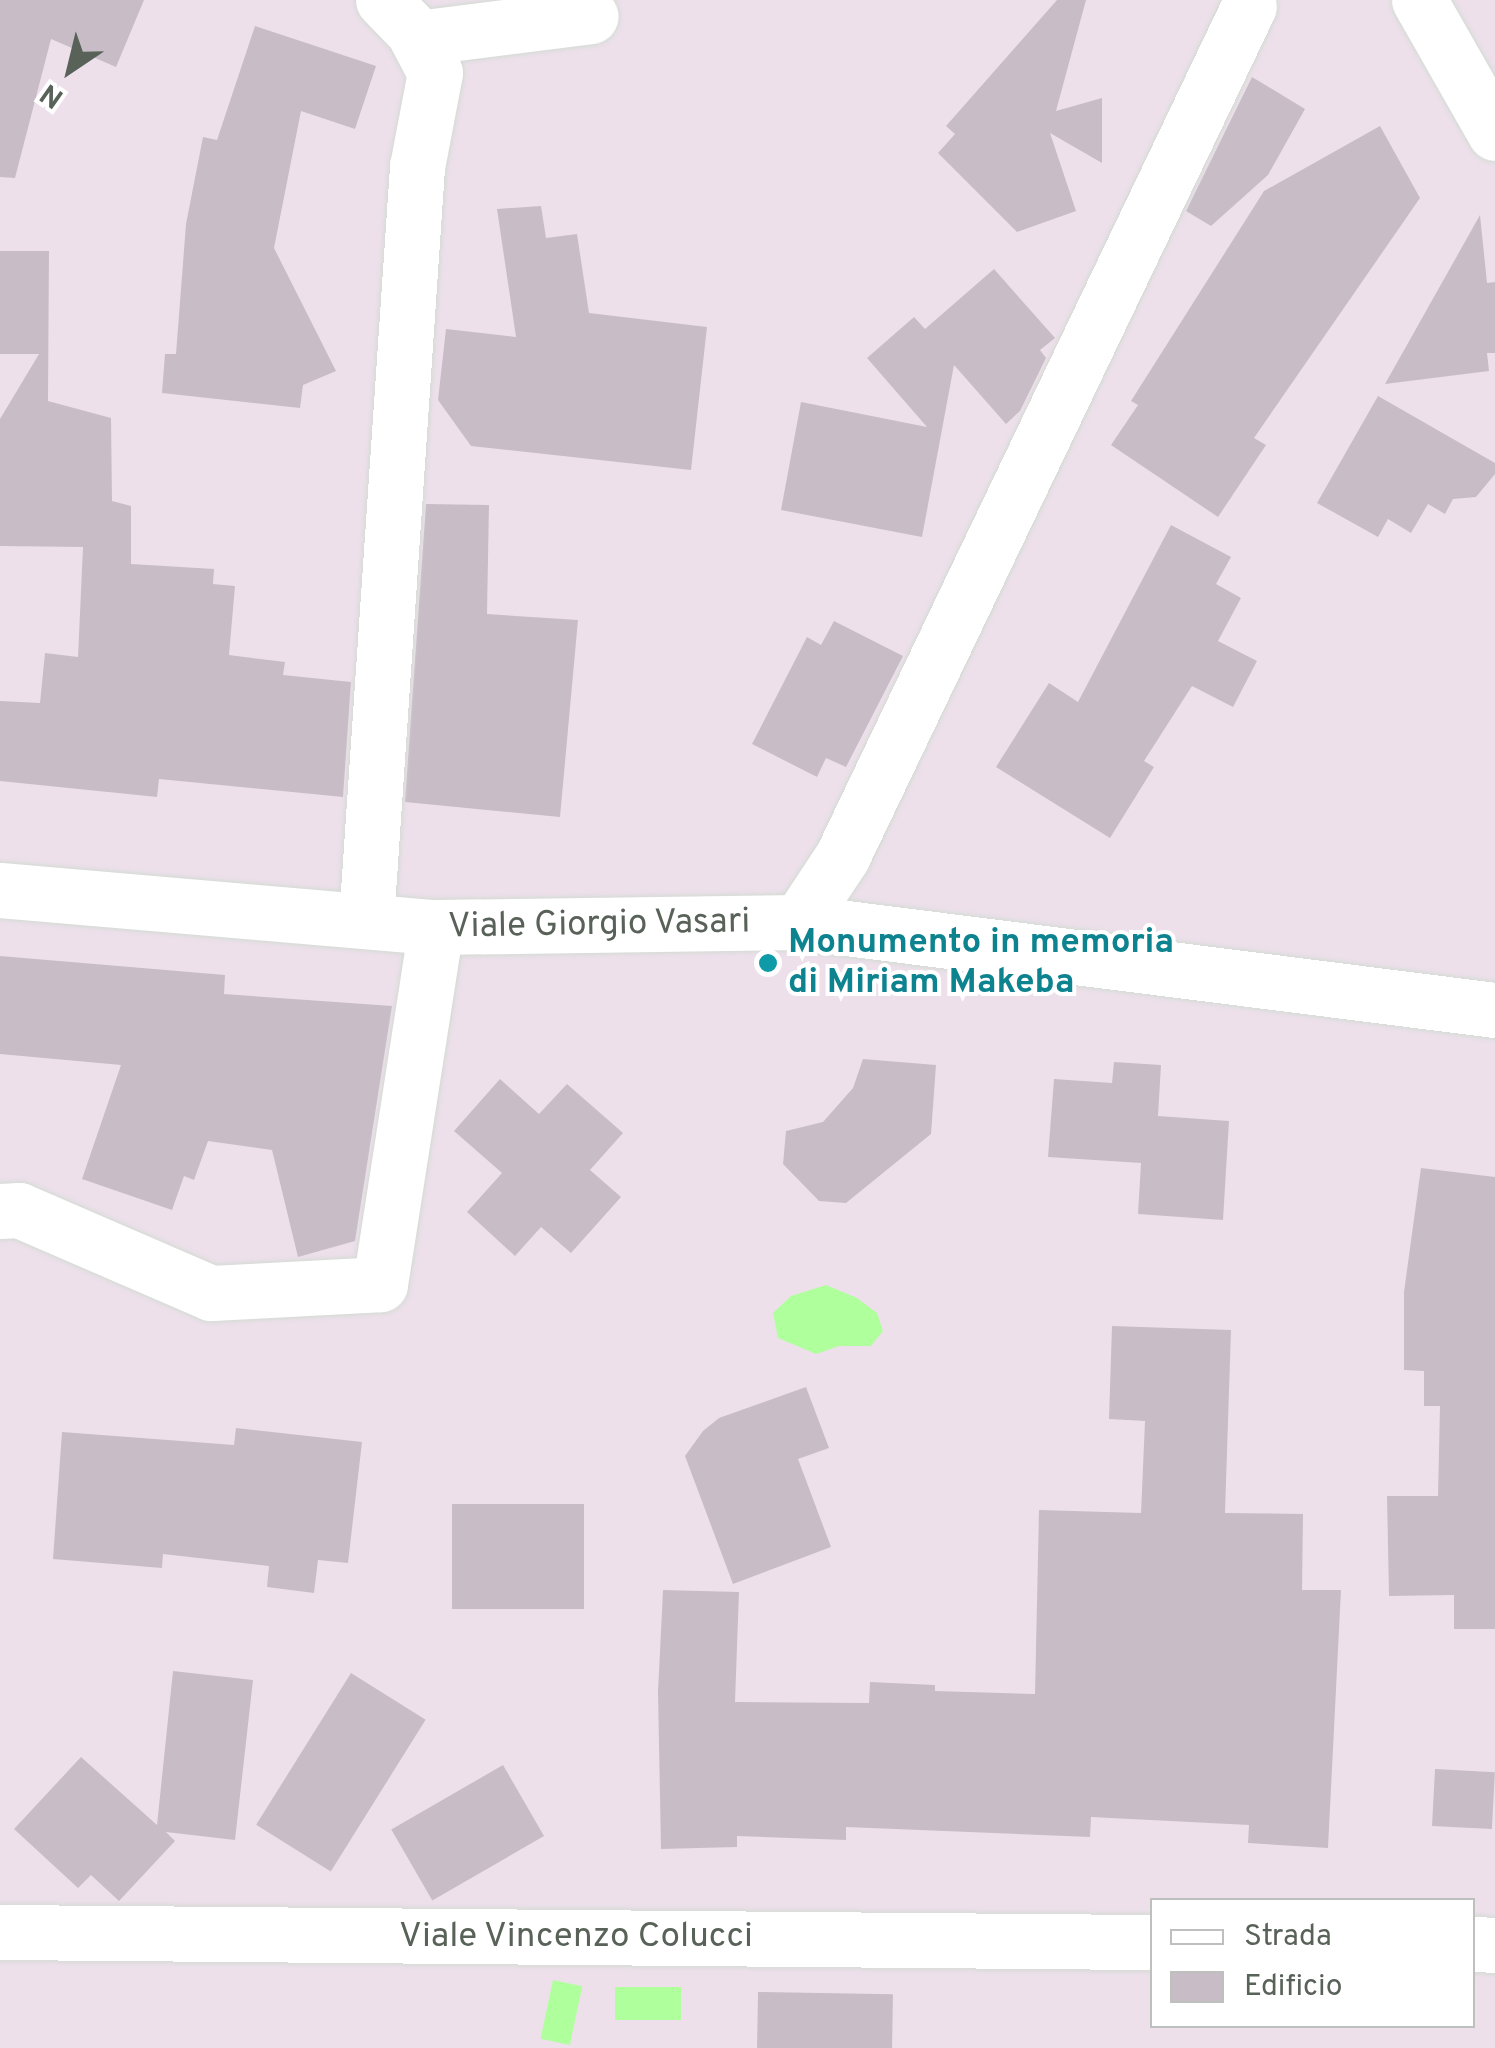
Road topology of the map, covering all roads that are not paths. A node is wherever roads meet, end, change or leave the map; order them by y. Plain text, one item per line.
1 (1420, 0) edge
2 (1253, 2) edge
3 (590, 16) dead end
4 (400, 19) edge
5 (1495, 133) edge
6 (0, 890) edge
7 (366, 921) junction
8 (799, 922) junction
9 (436, 927) junction
10 (1495, 1010) edge
11 (0, 1211) edge
12 (0, 1932) edge
13 (1150, 1942) edge

1 - 5 street
2 - 8 street
3 - 4 street
4 - 7 street
6 - 7 street, Viale Giorgio Vasari
7 - 9 street, Viale Giorgio Vasari
8 - 9 street, Viale Giorgio Vasari
8 - 10 street, Viale Giorgio Vasari
9 - 11 street
12 - 13 street, Viale Vincenzo Colucci

